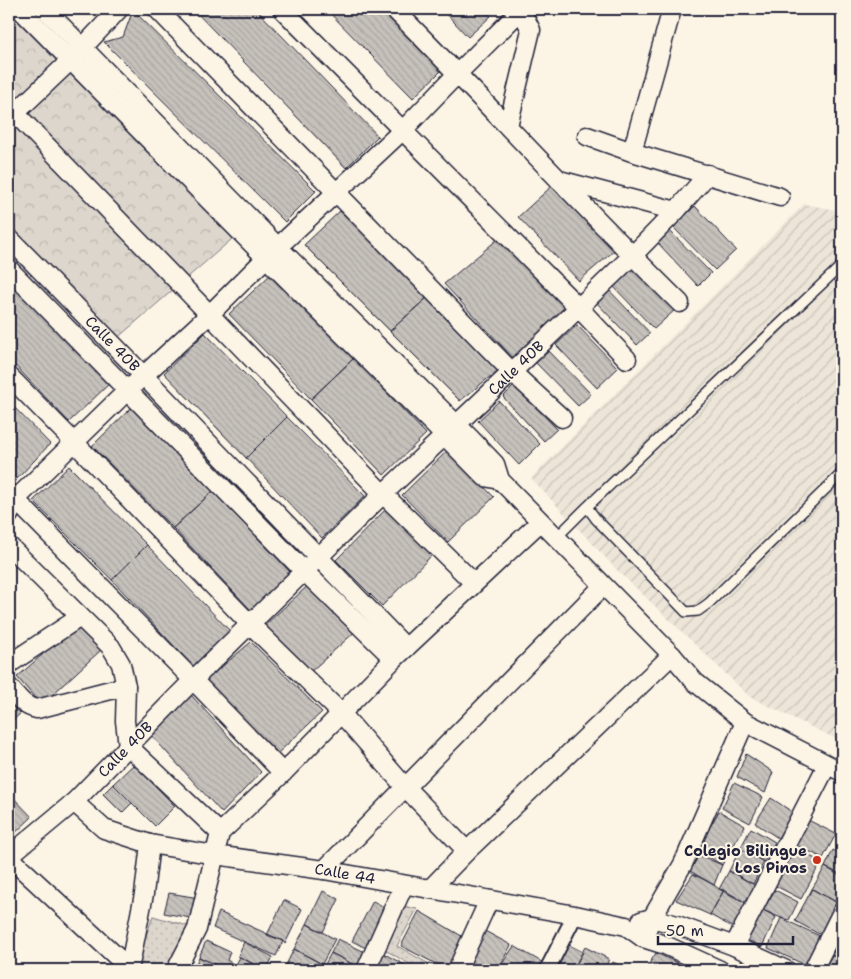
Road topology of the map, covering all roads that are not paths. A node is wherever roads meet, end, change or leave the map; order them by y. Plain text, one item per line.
1 (20, 9) edge
2 (45, 9) edge
3 (119, 9) edge
4 (157, 9) edge
5 (282, 9) edge
6 (394, 9) edge
7 (672, 9) edge
8 (519, 10) edge
9 (83, 47) junction
10 (71, 60) junction
11 (458, 73) junction
12 (12, 116) edge
13 (508, 126) junction
14 (403, 130) junction
15 (587, 136) dead end
16 (632, 152) junction
17 (708, 174) junction
18 (560, 180) junction
19 (336, 192) junction
20 (780, 197) dead end
21 (676, 211) junction
22 (9, 238) edge
23 (272, 252) junction
24 (632, 256) junction
25 (842, 265) edge
26 (9, 269) edge
27 (680, 303) dead end
28 (578, 307) junction
29 (210, 314) junction
30 (627, 359) dead end
31 (512, 372) junction
32 (143, 375) junction
33 (9, 376) edge
34 (127, 391) junction
35 (562, 418) dead end
36 (451, 430) junction
37 (74, 442) junction
38 (842, 473) edge
39 (384, 494) junction
40 (11, 503) edge
41 (587, 507) junction
42 (540, 522) junction
43 (556, 538) junction
44 (9, 546) edge
45 (318, 558) junction
46 (304, 571) junction
47 (474, 583) junction
48 (603, 586) junction
49 (80, 617) junction
50 (250, 624) junction
51 (400, 654) junction
52 (672, 655) junction
53 (9, 664) edge
54 (193, 680) junction
55 (126, 686) junction
56 (9, 687) edge
57 (341, 713) junction
58 (745, 722) junction
59 (128, 746) junction
60 (835, 768) edge
61 (283, 773) junction
62 (405, 787) junction
63 (74, 802) junction
64 (220, 833) junction
65 (150, 844) junction
66 (467, 851) junction
67 (215, 855) junction
68 (9, 856) edge
69 (324, 870) junction
70 (404, 885) junction
71 (430, 889) junction
72 (489, 900) junction
73 (842, 912) edge
74 (575, 915) junction
75 (652, 918) junction
76 (626, 926) junction
77 (642, 938) junction
78 (734, 946) junction
79 (130, 969) edge
80 (176, 970) edge
81 (366, 970) edge
82 (457, 970) edge
83 (547, 970) edge
84 (720, 970) edge
85 (786, 970) edge
86 (813, 970) edge

1 - 10 street
2 - 9 street
3 - 9 street
4 - 19 street
5 - 14 street
6 - 11 street
7 - 16 street
8 - 11 street
8 - 13 street
9 - 10 street
9 - 23 street
10 - 12 street
10 - 23 street
11 - 13 street
11 - 14 street
12 - 29 street
13 - 18 street
14 - 19 street
14 - 28 street
15 - 16 street
16 - 17 street
17 - 20 street
17 - 21 street, Calle 40B
18 - 21 street
18 - 24 street
19 - 23 street
19 - 31 street
21 - 24 street, Calle 40B
22 - 32 street, Calle 40B
23 - 29 street
23 - 36 street
24 - 27 street
24 - 28 street, Calle 40B
25 - 41 lane
26 - 34 street, Calle 40B
28 - 30 street
28 - 31 street, Calle 40B
29 - 32 street
29 - 39 street
31 - 35 street
31 - 36 street, Calle 40B
32 - 34 street
32 - 45 street, Calle 40B
33 - 37 street
34 - 37 street
34 - 46 street, Calle 40B
36 - 39 street, Calle 40B
36 - 42 street
37 - 40 street
37 - 50 street
38 - 41 lane
39 - 45 street, Calle 40B
39 - 47 street
40 - 54 street
41 - 43 lane
42 - 43 street
42 - 47 street
43 - 48 street
44 - 49 street
45 - 46 street, Calle 40B
45 - 51 street, Calle 40B
46 - 50 street, Calle 40B
46 - 51 street, Calle 40B
47 - 51 street
48 - 52 street
48 - 62 street
49 - 53 street
49 - 55 street
50 - 54 street, Calle 40B
50 - 57 street
51 - 57 street
52 - 58 street
52 - 66 street
54 - 59 street, Calle 40B
54 - 61 street
55 - 56 street
55 - 59 street
57 - 61 street
57 - 62 street
58 - 60 street
58 - 75 street
59 - 63 street, Calle 40B
59 - 64 street
60 - 78 street
61 - 64 street
62 - 66 street
62 - 69 street
63 - 65 street, Calle 44
63 - 68 street, Calle 40B
64 - 67 street
65 - 67 street, Calle 44
65 - 79 street
66 - 71 street
67 - 69 street, Calle 44
67 - 80 street
68 - 79 street
69 - 70 street, Calle 44
70 - 71 street, Calle 44
70 - 81 street
71 - 72 street, Calle 44
72 - 74 street, Calle 44
72 - 82 street
73 - 86 street
74 - 76 street, Calle 44
74 - 83 street
75 - 76 street, Calle 44
75 - 77 street
75 - 78 street
76 - 77 street, Calle 44
77 - 84 street, Calle 44
78 - 85 street

